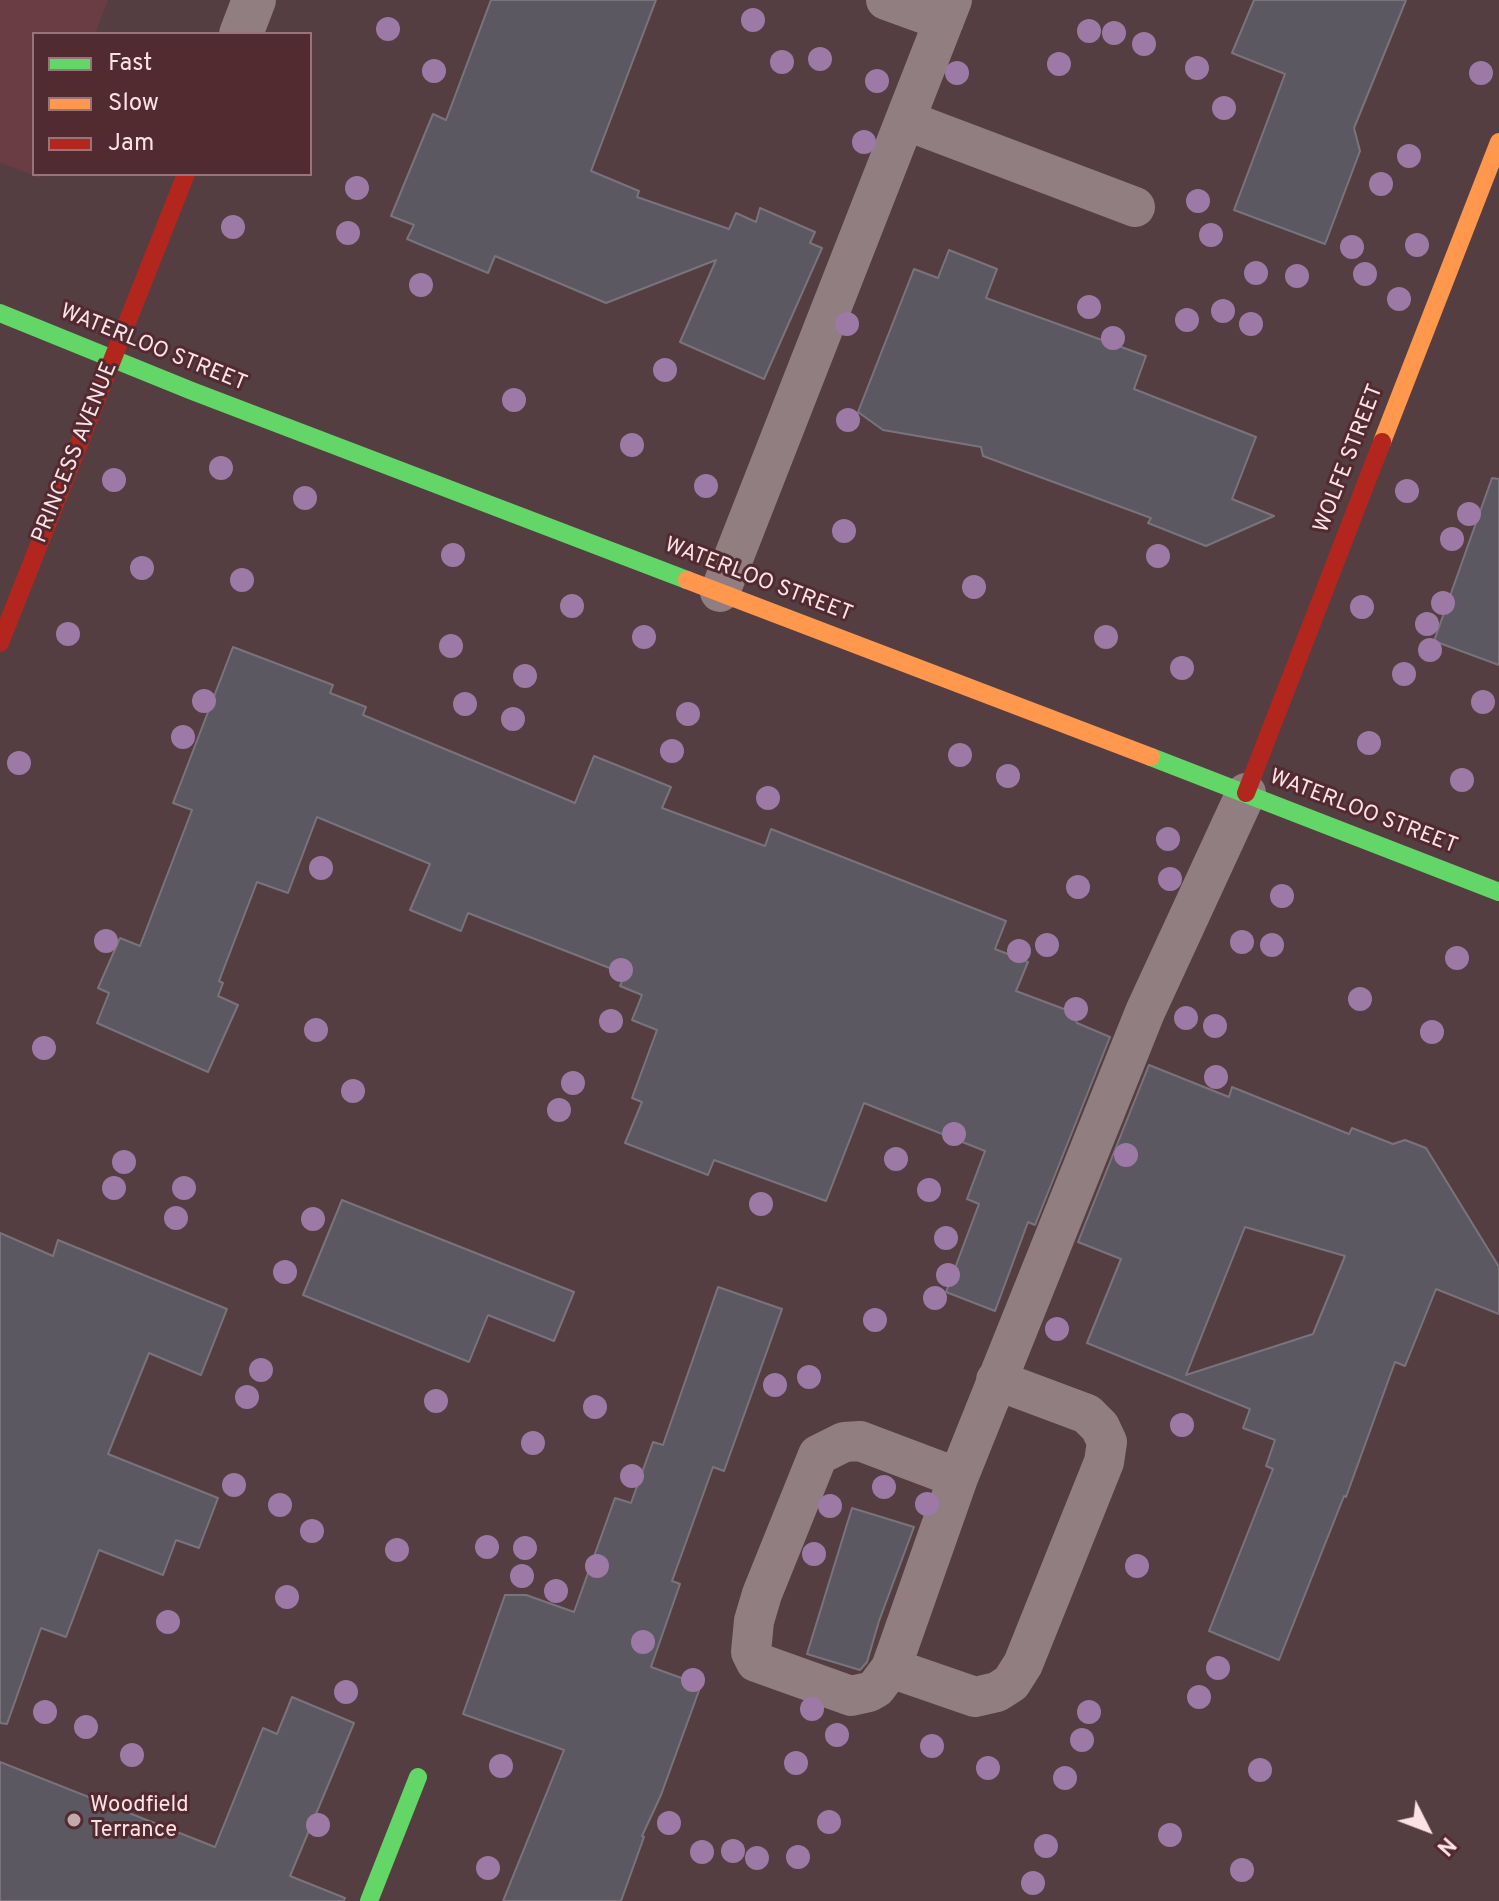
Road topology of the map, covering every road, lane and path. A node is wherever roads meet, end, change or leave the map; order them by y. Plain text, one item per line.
1 (254, 0) edge
2 (886, 0) edge
3 (948, 10) edge
4 (242, 32) edge
5 (905, 120) junction
6 (1499, 142) edge
7 (185, 176) edge
8 (1135, 207) dead end
9 (0, 313) edge
10 (114, 360) junction
11 (720, 592) junction
12 (0, 643) edge
13 (1246, 793) junction
14 (1499, 892) edge
15 (996, 1380) junction
16 (958, 1478) junction
17 (891, 1668) junction
18 (418, 1777) dead end
19 (369, 1901) edge

1 - 4 street
2 - 3 lane
3 - 5 lane
5 - 8 lane
5 - 11 lane
6 - 13 street, WOLFE STREET
7 - 10 street, PRINCESS AVENUE
9 - 10 street, WATERLOO STREET
10 - 11 street, WATERLOO STREET
10 - 12 street, PRINCESS AVENUE
11 - 13 street, WATERLOO STREET
13 - 14 street, WATERLOO STREET
13 - 15 lane
15 - 16 lane
15 - 17 lane
16 - 17 lane
16 - 17 lane
18 - 19 street

